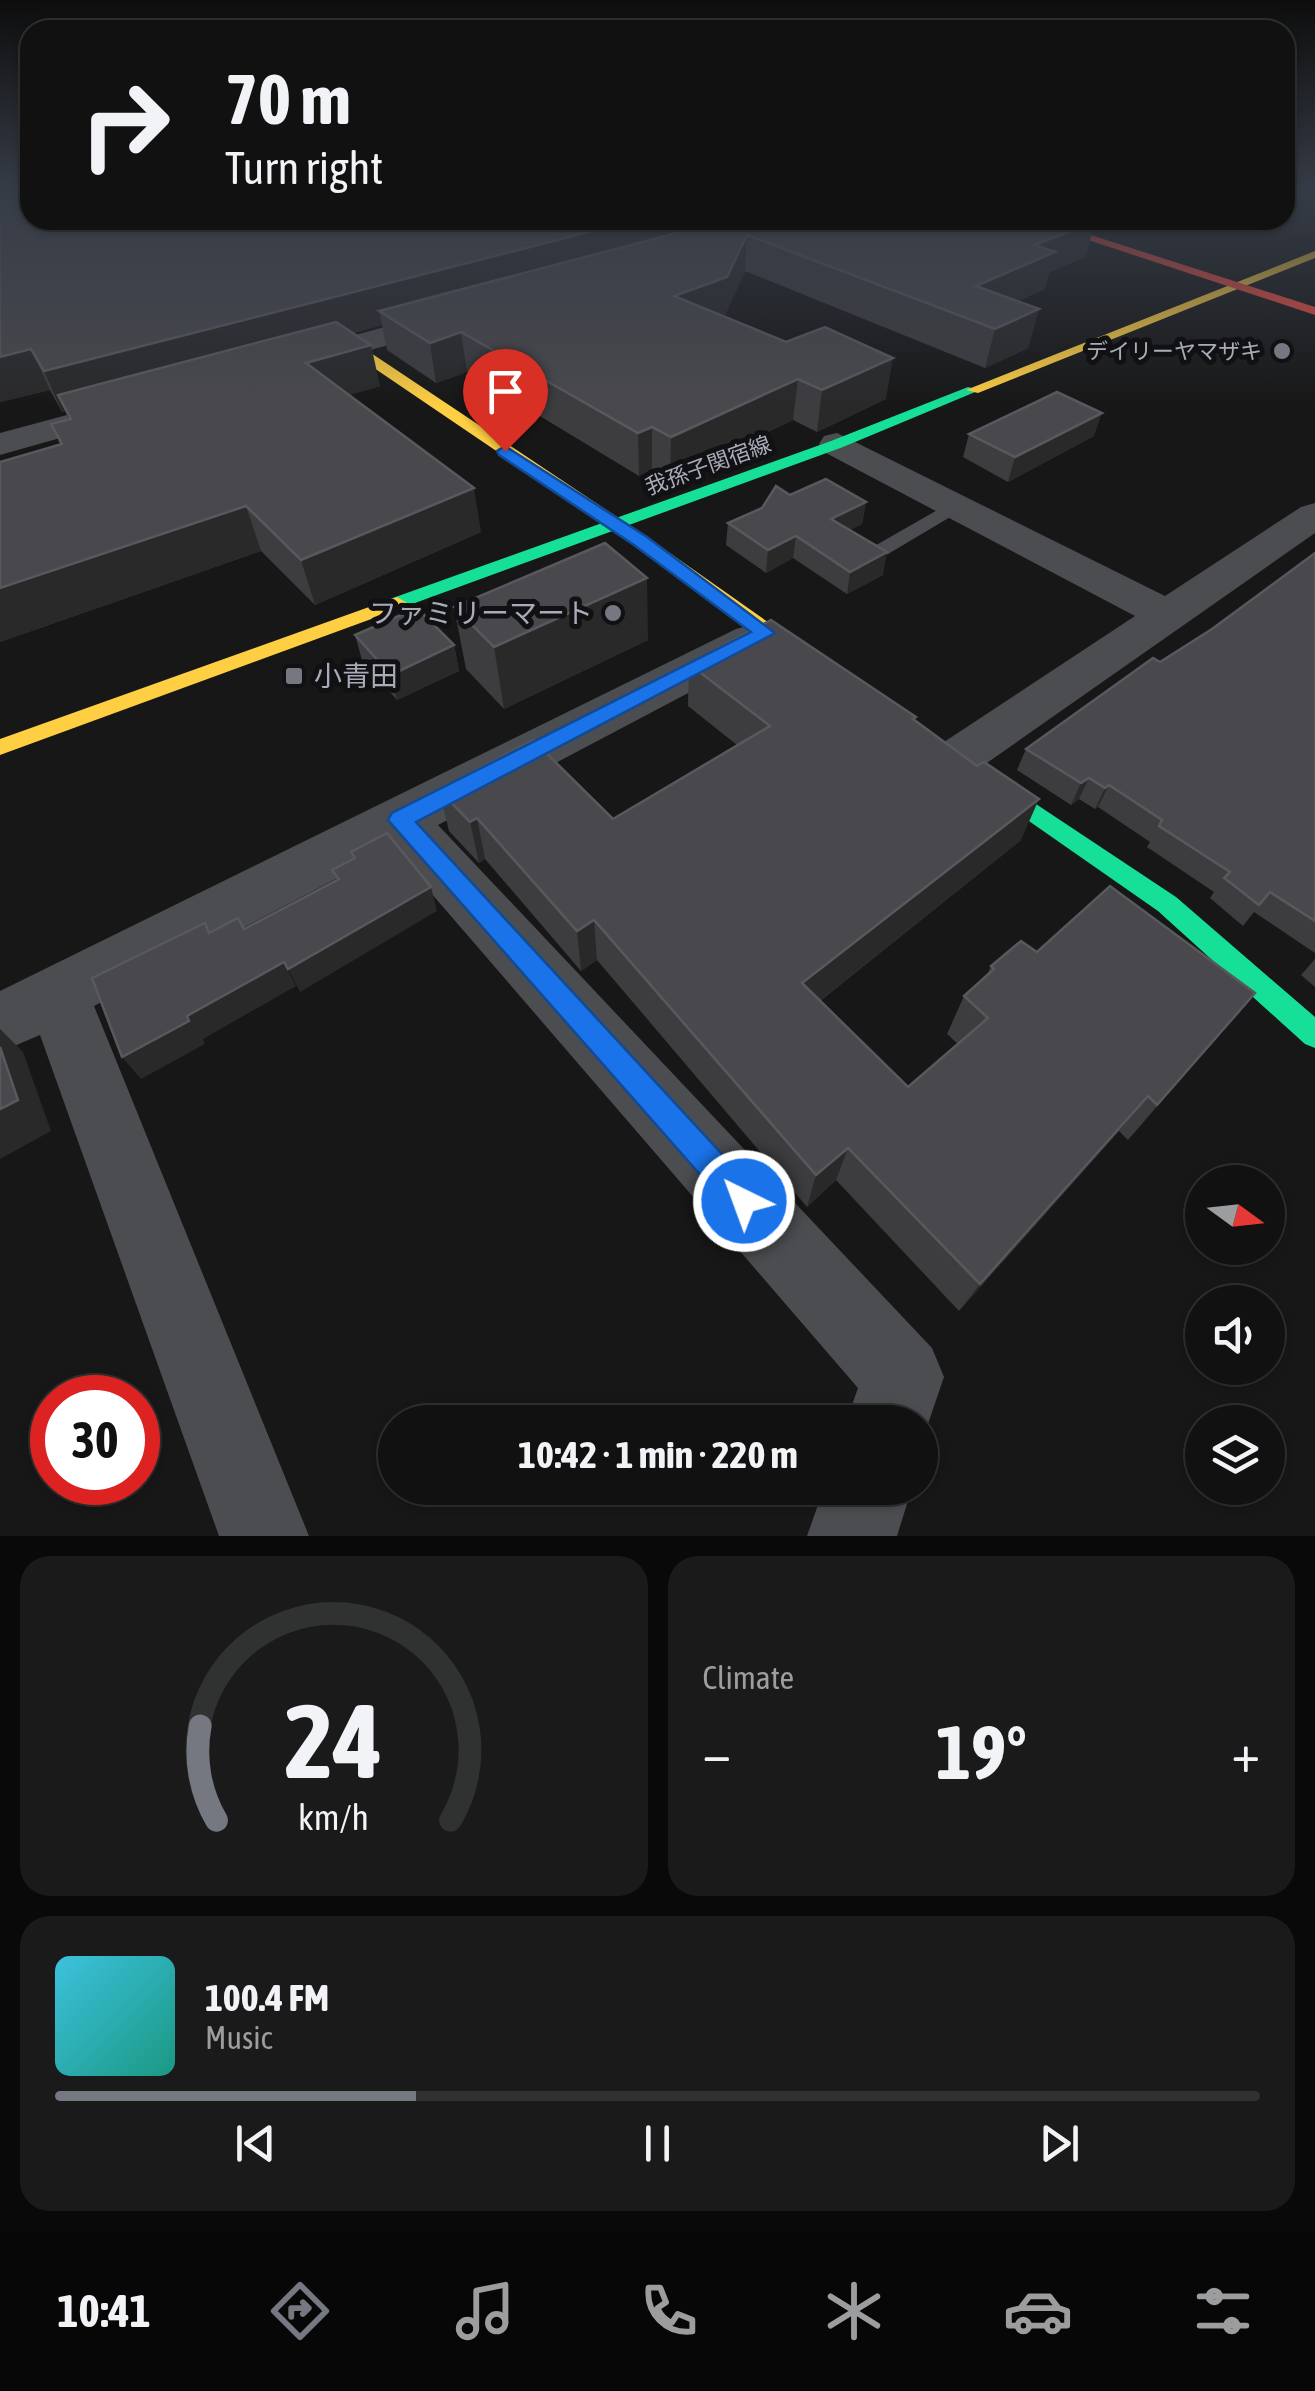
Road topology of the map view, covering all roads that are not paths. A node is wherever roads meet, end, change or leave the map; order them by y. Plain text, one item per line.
1 (1169, 264) edge
2 (1292, 264) edge
3 (1239, 286) junction
4 (1315, 311) edge
5 (475, 312) edge
6 (351, 346) junction
7 (277, 366) edge
8 (148, 402) edge
9 (0, 444) edge
10 (837, 444) junction
11 (955, 506) junction
12 (1315, 515) edge
13 (614, 526) junction
14 (875, 552) edge
15 (1168, 615) junction
16 (765, 633) junction
17 (845, 686) edge
18 (0, 746) edge
19 (948, 754) joint
20 (400, 820) junction
21 (28, 1008) edge
22 (1315, 1035) edge
23 (894, 1405) edge
24 (862, 1505) edge
25 (264, 1536) edge
26 (852, 1536) edge

1 - 3 main road
2 - 3 main road, 我孫子関宿線
3 - 4 main road
3 - 10 main road, 我孫子関宿線
5 - 6 street
6 - 7 street
6 - 13 main road
8 - 9 street
10 - 11 street
10 - 13 main road, 我孫子関宿線
11 - 14 lane
11 - 15 street
12 - 15 street
13 - 16 main road
13 - 18 main road, 我孫子関宿線
15 - 19 street
16 - 17 main road
16 - 20 street
19 - 22 main road
20 - 21 street
20 - 23 street
21 - 25 street
24 - 26 street

